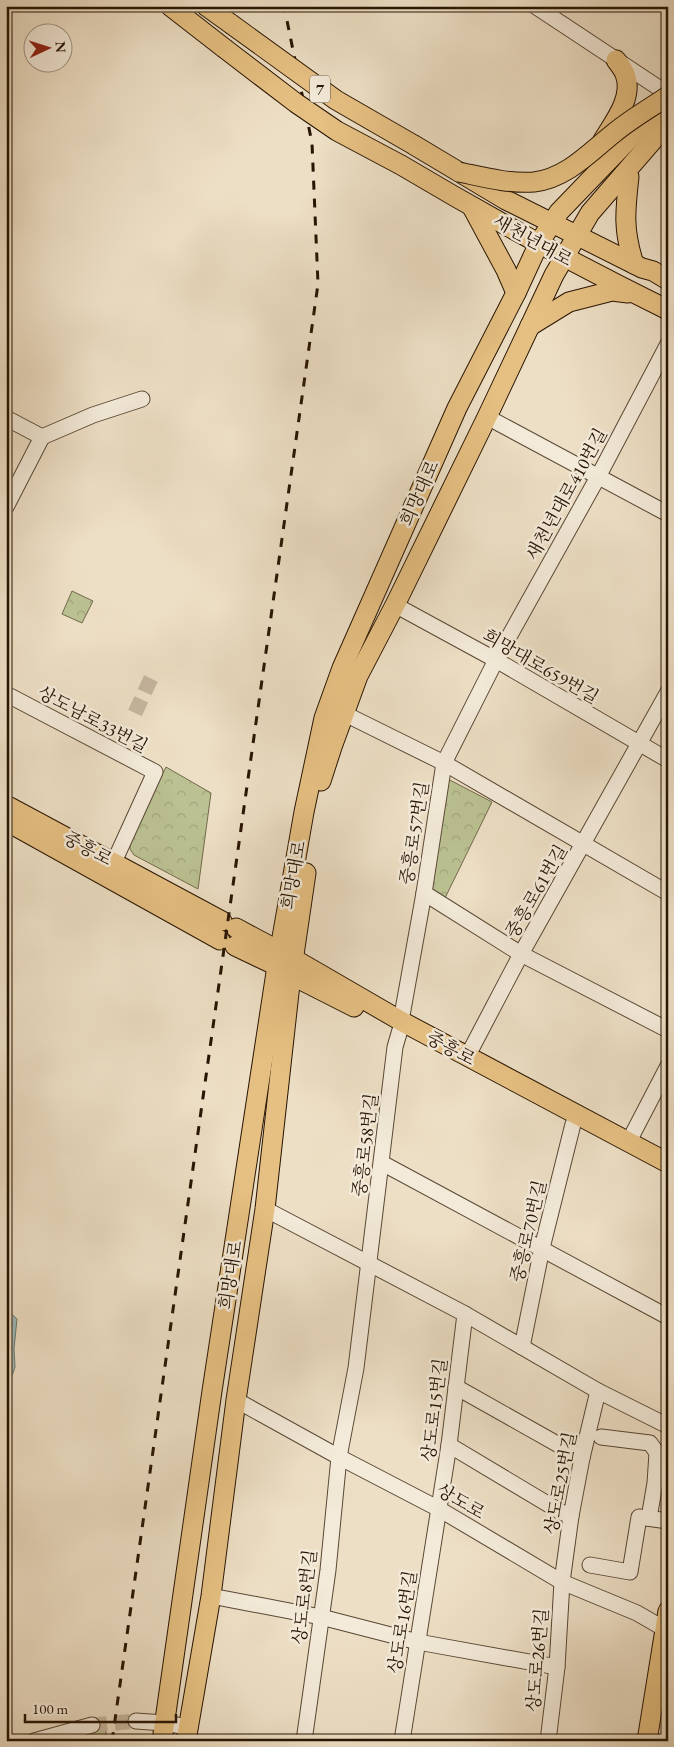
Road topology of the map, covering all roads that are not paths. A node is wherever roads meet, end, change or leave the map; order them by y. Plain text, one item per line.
1 (170, 6) edge
2 (206, 6) edge
3 (535, 6) edge
4 (616, 60) junction
5 (668, 96) edge
6 (668, 123) edge
7 (668, 138) edge
8 (586, 169) junction
9 (459, 172) junction
10 (629, 177) junction
11 (493, 193) junction
12 (471, 206) junction
13 (555, 219) junction
14 (578, 232) junction
15 (539, 243) junction
16 (564, 257) junction
17 (634, 264) junction
18 (668, 280) edge
19 (516, 293) junction
20 (636, 294) junction
21 (668, 310) edge
22 (530, 326) junction
23 (668, 344) edge
24 (142, 399) dead end
25 (487, 417) junction
26 (6, 418) edge
27 (42, 437) junction
28 (598, 476) junction
29 (6, 507) edge
30 (668, 514) edge
31 (395, 606) junction
32 (496, 660) junction
33 (668, 692) edge
34 (6, 694) edge
35 (345, 714) junction
36 (638, 744) junction
37 (668, 760) edge
38 (444, 763) junction
39 (6, 805) edge
40 (6, 821) edge
41 (584, 844) junction
42 (114, 862) junction
43 (424, 893) junction
44 (668, 893) edge
45 (228, 934) junction
46 (521, 954) junction
47 (285, 963) junction
48 (401, 1026) junction
49 (668, 1030) edge
50 (467, 1057) junction
51 (668, 1066) edge
52 (572, 1124) junction
53 (628, 1142) junction
54 (382, 1163) junction
55 (668, 1163) edge
56 (668, 1175) edge
57 (265, 1208) junction
58 (542, 1248) junction
59 (370, 1264) junction
60 (465, 1314) junction
61 (668, 1317) edge
62 (522, 1347) junction
63 (456, 1387) junction
64 (598, 1391) junction
65 (236, 1400) junction
66 (668, 1426) edge
67 (601, 1437) dead end
68 (449, 1445) junction
69 (338, 1457) junction
70 (582, 1458) junction
71 (439, 1509) junction
72 (571, 1516) junction
73 (649, 1518) junction
74 (668, 1520) edge
75 (590, 1565) dead end
76 (562, 1582) junction
77 (211, 1596) junction
78 (668, 1611) edge
79 (321, 1617) junction
80 (666, 1631) edge
81 (418, 1642) junction
82 (557, 1666) junction
83 (136, 1721) tunnel mouth
84 (92, 1725) tunnel mouth
85 (163, 1732) edge
86 (187, 1734) edge
87 (34, 1741) edge
88 (304, 1741) edge
89 (402, 1741) edge
90 (548, 1741) edge
91 (647, 1741) edge

1 - 12 main road, 새천년대로 / 7, bridge
2 - 9 main road, 새천년대로 / 7, bridge
3 - 4 street
4 - 5 street
4 - 8 main road
5 - 9 main road, bridge
5 - 13 main road, 희망대로
6 - 14 main road, 희망대로
7 - 10 main road
8 - 11 main road
8 - 13 main road
9 - 11 main road, 새천년대로 / 7
10 - 14 main road
10 - 17 main road
11 - 13 main road, 새천년대로 / 7
12 - 15 main road, 새천년대로 / 7
12 - 19 main road
13 - 14 main road, 새천년대로 / 7
13 - 15 main road, 희망대로
14 - 16 main road, 희망대로
14 - 17 main road, 새천년대로 / 7
15 - 16 main road, 새천년대로 / 7
15 - 19 main road, 희망대로
16 - 20 main road, 새천년대로 / 7
16 - 22 main road, 희망대로
17 - 18 main road, 새천년대로 / 7
19 - 47 main road, 희망대로
20 - 21 main road, 새천년대로 / 7
20 - 22 main road
22 - 25 main road, 희망대로
23 - 28 street, 새천년대로410번길
24 - 27 street
25 - 28 street
25 - 31 main road, 희망대로
26 - 27 street
27 - 29 street
28 - 30 street
28 - 32 street, 새천년대로410번길
31 - 32 street, 희망대로659번길
31 - 35 main road, 희망대로
32 - 36 street, 희망대로659번길
32 - 38 street, 중흥로57번길
33 - 36 street, 중흥로61번길
34 - 42 street, 상도남로33번길
35 - 38 street
35 - 47 main road, 희망대로
36 - 37 street, 희망대로659번길
36 - 41 street, 중흥로61번길
38 - 41 street
38 - 43 street, 중흥로57번길
39 - 42 main road, 중흥로
40 - 45 main road, 중흥로
41 - 44 street
41 - 46 street, 중흥로61번길
42 - 45 main road, 중흥로
43 - 46 street
43 - 48 street, 중흥로57번길
45 - 47 main road, 중흥로
46 - 49 street
46 - 50 street, 중흥로61번길
47 - 48 main road, 중흥로
47 - 57 main road, 희망대로
47 - 85 main road, 희망대로
48 - 50 main road, 중흥로
48 - 52 main road, 중흥로
48 - 54 street, 중흥로58번길
50 - 53 main road, 중흥로
51 - 53 street
52 - 56 main road, 중흥로
52 - 58 street, 중흥로70번길
53 - 55 main road, 중흥로
54 - 58 street
54 - 59 street, 중흥로58번길
57 - 59 street
57 - 65 main road, 희망대로
58 - 61 street
58 - 62 street, 중흥로70번길
59 - 60 street
59 - 69 street, 중흥로58번길
60 - 62 street
60 - 63 street, 상도로15번길
62 - 64 street
63 - 68 street, 상도로15번길
63 - 70 street
64 - 66 street
64 - 70 street, 상도로25번길
65 - 69 street, 상도로
65 - 77 main road, 희망대로
67 - 73 street
68 - 71 street, 상도로15번길
68 - 72 street
69 - 71 street, 상도로
69 - 79 street, 상도로8번길
70 - 72 street, 상도로25번길
71 - 76 street, 상도로
71 - 81 street, 상도로16번길
72 - 76 street, 상도로25번길
73 - 74 street
73 - 75 street
76 - 80 street, 상도로
76 - 82 street, 상도로26번길
77 - 79 street
77 - 86 main road, 희망대로
78 - 80 main road
79 - 81 street
79 - 88 street, 상도로8번길
80 - 91 main road
81 - 82 street
81 - 89 street, 상도로16번길
82 - 90 street, 상도로26번길
83 - 85 street
84 - 87 street
85 - 86 street

